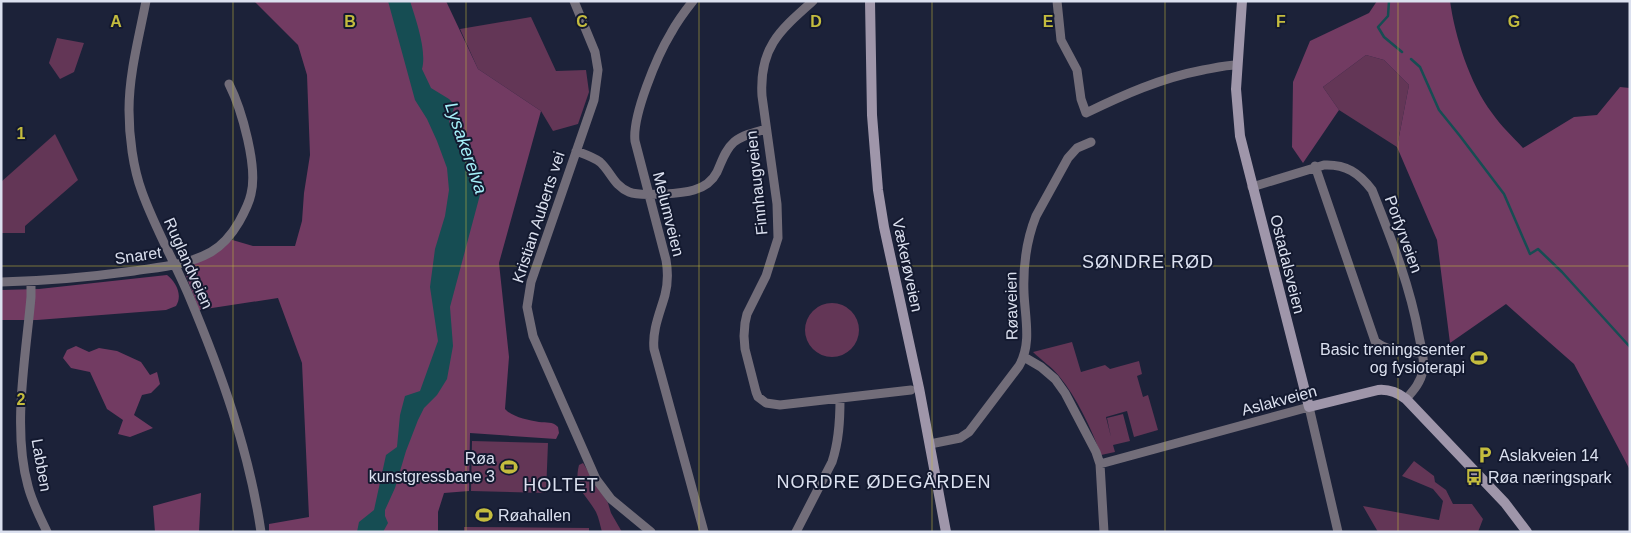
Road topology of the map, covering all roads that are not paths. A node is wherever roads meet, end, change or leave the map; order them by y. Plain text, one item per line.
1 (146, 1) edge
2 (574, 1) edge
3 (693, 1) edge
4 (813, 1) edge
5 (870, 1) edge
6 (1057, 1) edge
7 (1242, 1) edge
8 (1238, 65) junction
9 (230, 84) dead end
10 (766, 129) junction
11 (1090, 142) dead end
12 (576, 151) junction
13 (1315, 166) junction
14 (1252, 188) junction
15 (649, 194) junction
16 (174, 265) junction
17 (30, 281) junction
18 (1, 282) edge
19 (1422, 353) junction
20 (1024, 357) junction
21 (911, 390) dead end
22 (840, 399) junction
23 (1406, 399) junction
24 (1309, 407) junction
25 (930, 444) junction
26 (1100, 464) junction
27 (47, 532) edge
28 (261, 532) edge
29 (651, 532) edge
30 (704, 532) edge
31 (796, 532) edge
32 (946, 532) edge
33 (1104, 532) edge
34 (1338, 532) edge
35 (1527, 532) edge

1 - 16 street, Ruglandveien
2 - 12 street, Kristian Auberts vei
3 - 15 street, Melumveien
4 - 10 street, Finnhaugveien
5 - 25 street, Vækerøveien
6 - 8 street
7 - 8 street, Ostadalsveien
8 - 14 street, Ostadalsveien
9 - 16 street, Snaret
10 - 15 street
10 - 22 street, Finnhaugveien
11 - 20 street, Røaveien
12 - 15 street
12 - 29 street, Kristian Auberts vei
13 - 14 street, Porfyrveien
13 - 19 street
13 - 19 street, Porfyrveien
14 - 24 street, Ostadalsveien
15 - 30 street, Melumveien
16 - 17 street, Snaret
16 - 28 street, Ruglandveien
17 - 18 street, Snaret
17 - 27 street, Labben
19 - 23 street, Porfyrveien
20 - 25 street, Røaveien
20 - 26 street
21 - 22 street, Finnhaugveien
22 - 31 street
23 - 24 street, Aslakveien
23 - 35 street, Aslakveien
24 - 26 street, Aslakveien
24 - 34 street, Ostadalsveien
25 - 32 street, Vækerøveien
26 - 33 street

